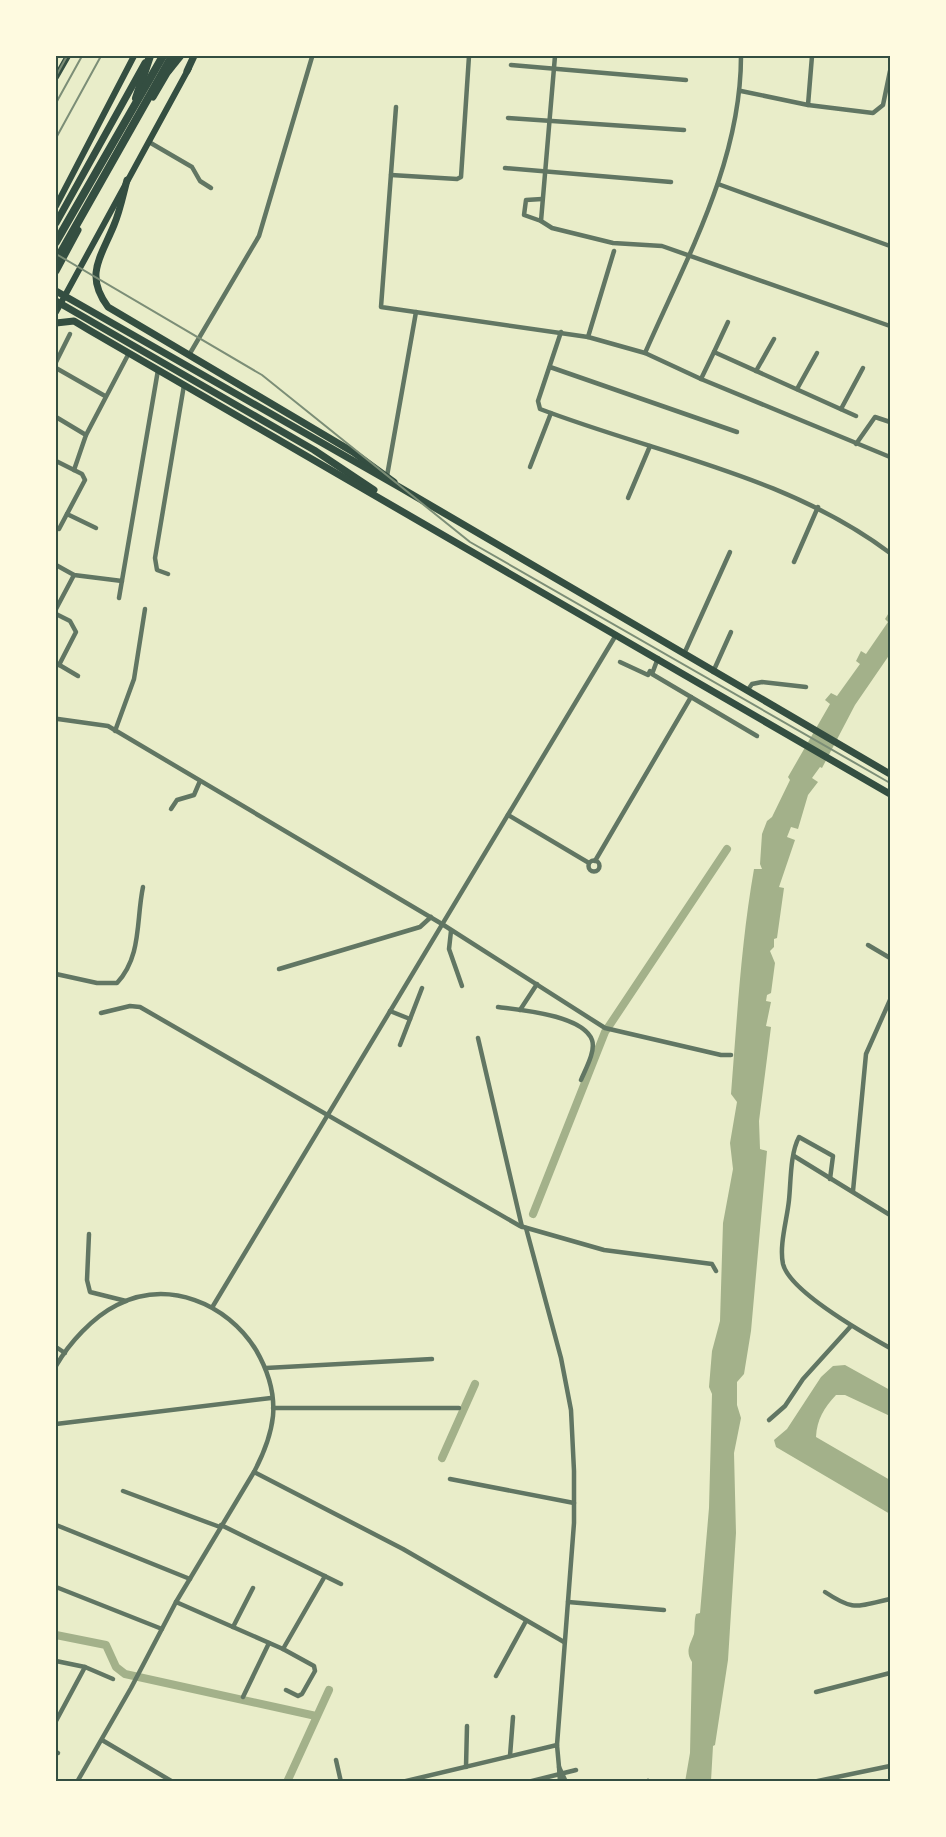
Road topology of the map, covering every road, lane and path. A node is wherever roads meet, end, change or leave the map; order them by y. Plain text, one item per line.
1 (68, 56) edge
2 (134, 56) edge
3 (150, 56) edge
4 (163, 56) edge
5 (176, 56) edge
6 (195, 56) edge
7 (470, 56) edge
8 (555, 56) edge
9 (741, 56) edge
10 (812, 56) edge
11 (312, 57) edge
12 (511, 65) dead end
13 (554, 69) junction
14 (188, 71) joint
15 (891, 71) edge
16 (56, 77) edge
17 (686, 80) dead end
18 (741, 91) junction
19 (808, 105) junction
20 (396, 107) dead end
21 (132, 114) junction
22 (508, 118) dead end
23 (549, 121) junction
24 (684, 130) dead end
25 (148, 142) junction
26 (505, 168) dead end
27 (545, 171) junction
28 (391, 176) junction
29 (127, 180) junction
30 (671, 182) dead end
31 (718, 184) junction
32 (211, 188) dead end
33 (542, 199) junction
34 (56, 206) edge
35 (541, 221) junction
36 (56, 223) edge
37 (56, 242) edge
38 (891, 246) edge
39 (614, 251) dead end
40 (687, 257) junction
41 (56, 261) edge
42 (56, 271) edge
43 (56, 291) edge
44 (56, 301) edge
45 (108, 307) junction
46 (56, 312) edge
47 (416, 312) junction
48 (728, 322) dead end
49 (56, 323) edge
50 (890, 326) edge
51 (89, 330) junction
52 (561, 332) junction
53 (70, 334) dead end
54 (588, 336) junction
55 (774, 339) dead end
56 (645, 352) junction
57 (714, 352) junction
58 (129, 353) junction
59 (817, 354) dead end
60 (189, 356) junction
61 (56, 362) edge
62 (550, 367) junction
63 (56, 368) edge
64 (863, 368) dead end
65 (158, 370) junction
66 (756, 371) junction
67 (701, 379) junction
68 (184, 385) junction
69 (797, 389) junction
70 (105, 396) junction
71 (841, 409) junction
72 (551, 412) junction
73 (856, 416) dead end
74 (56, 417) edge
75 (891, 422) edge
76 (737, 432) dead end
77 (86, 435) junction
78 (856, 444) junction
79 (650, 446) junction
80 (891, 457) edge
81 (56, 461) edge
82 (530, 467) dead end
83 (74, 470) junction
84 (387, 476) junction
85 (400, 488) junction
86 (627, 498) dead end
87 (385, 500) junction
88 (818, 507) junction
89 (67, 514) junction
90 (96, 528) dead end
91 (59, 529) dead end
92 (730, 552) dead end
93 (891, 553) edge
94 (794, 562) dead end
95 (56, 565) edge
96 (168, 574) dead end
97 (74, 575) junction
98 (122, 581) junction
99 (119, 598) dead end
100 (56, 609) edge
101 (145, 609) dead end
102 (56, 614) edge
103 (731, 632) dead end
104 (617, 634) junction
105 (684, 654) junction
106 (658, 658) junction
107 (620, 662) dead end
108 (57, 664) edge
109 (652, 669) junction
110 (713, 672) junction
111 (78, 676) dead end
112 (806, 687) dead end
113 (747, 691) junction
114 (691, 697) junction
115 (58, 719) dead end
116 (115, 731) junction
117 (757, 736) dead end
118 (891, 774) edge
119 (200, 781) junction
120 (891, 794) edge
121 (171, 809) dead end
122 (508, 815) junction
123 (595, 861) junction
124 (589, 863) junction
125 (143, 887) dead end
126 (431, 917) junction
127 (442, 924) junction
128 (451, 931) junction
129 (868, 945) dead end
130 (891, 958) edge
131 (279, 969) dead end
132 (56, 974) edge
133 (537, 984) junction
134 (462, 986) dead end
135 (422, 988) dead end
136 (891, 1000) edge
137 (498, 1007) dead end
138 (519, 1010) junction
139 (390, 1011) junction
140 (101, 1013) dead end
141 (410, 1019) junction
142 (478, 1038) dead end
143 (400, 1045) dead end
144 (731, 1054) dead end
145 (581, 1080) dead end
146 (329, 1115) junction
147 (794, 1156) junction
148 (830, 1179) junction
149 (853, 1191) junction
150 (891, 1215) edge
151 (524, 1228) junction
152 (88, 1234) dead end
153 (716, 1270) dead end
154 (126, 1301) junction
155 (213, 1306) junction
156 (851, 1326) junction
157 (56, 1347) edge
158 (891, 1348) edge
159 (65, 1353) junction
160 (432, 1359) dead end
161 (56, 1366) edge
162 (266, 1368) junction
163 (272, 1398) junction
164 (459, 1407) dead end
165 (273, 1408) junction
166 (769, 1420) dead end
167 (56, 1424) edge
168 (254, 1472) junction
169 (450, 1479) dead end
170 (123, 1491) dead end
171 (574, 1503) junction
172 (56, 1526) edge
173 (220, 1526) junction
174 (325, 1576) junction
175 (190, 1579) junction
176 (341, 1584) dead end
177 (56, 1587) edge
178 (253, 1588) dead end
179 (825, 1592) dead end
180 (891, 1599) edge
181 (176, 1602) junction
182 (567, 1602) junction
183 (664, 1610) dead end
184 (526, 1621) junction
185 (233, 1628) junction
186 (162, 1629) junction
187 (564, 1642) junction
188 (269, 1643) junction
189 (283, 1649) junction
190 (56, 1661) edge
191 (85, 1667) junction
192 (891, 1673) edge
193 (496, 1676) dead end
194 (113, 1679) dead end
195 (286, 1690) dead end
196 (816, 1692) dead end
197 (243, 1697) dead end
198 (513, 1717) dead end
199 (56, 1721) edge
200 (467, 1726) dead end
201 (102, 1740) junction
202 (557, 1746) junction
203 (510, 1756) junction
204 (336, 1760) dead end
205 (891, 1766) edge
206 (466, 1767) junction
207 (576, 1770) dead end
208 (561, 1774) junction
209 (77, 1782) edge
210 (173, 1782) edge
211 (341, 1782) edge
212 (402, 1782) edge
213 (528, 1782) edge
214 (560, 1782) edge
215 (566, 1782) edge
216 (813, 1782) edge

1 - 16 main road
2 - 34 main road
3 - 21 highway
3 - 36 main road
4 - 21 highway
5 - 41 highway
5 - 42 main road
6 - 14 main road
7 - 28 street
8 - 13 street
9 - 18 street
10 - 19 street
11 - 60 street
12 - 13 street
13 - 17 street
13 - 23 street
14 - 25 main road
15 - 19 street
18 - 19 street
18 - 31 street
20 - 28 street
21 - 37 highway
22 - 23 street
23 - 24 street
23 - 27 street
25 - 29 main road
25 - 32 street
26 - 27 street
27 - 30 street
27 - 33 street
28 - 47 street
29 - 45 main road
29 - 46 main road
31 - 38 street
31 - 40 street
33 - 35 street
33 - 35 street
35 - 40 street
39 - 54 street
40 - 50 street
40 - 56 street
43 - 85 main road
44 - 87 main road
45 - 51 main road
45 - 60 main road
47 - 52 street
47 - 84 street
48 - 57 street
49 - 51 main road
51 - 58 main road
52 - 54 street
52 - 62 street
53 - 61 street
54 - 56 street
55 - 66 street
56 - 67 street
57 - 66 street
57 - 67 street
58 - 65 main road
58 - 70 street
59 - 69 street
60 - 84 main road
62 - 72 street
62 - 76 street
63 - 70 street
64 - 71 street
65 - 68 main road
65 - 98 street
66 - 69 street
67 - 78 street
68 - 87 main road
68 - 96 street
69 - 71 street
70 - 77 street
71 - 73 street
72 - 79 street
72 - 82 street
74 - 77 street
75 - 78 street
77 - 83 street
78 - 80 street
79 - 86 street
79 - 88 street
81 - 83 street
83 - 89 street
84 - 85 main road
85 - 105 main road
87 - 104 main road
88 - 93 street
88 - 94 street
89 - 90 street
89 - 91 street
92 - 105 street
95 - 97 street
97 - 98 street
97 - 100 street
98 - 99 street
101 - 116 street
102 - 108 street
103 - 110 street
104 - 106 main road
104 - 122 street
105 - 110 main road
106 - 109 street
106 - 120 main road
107 - 109 street
108 - 111 street
109 - 114 street
110 - 113 main road
112 - 113 street
113 - 118 main road
114 - 117 street
114 - 123 street
115 - 116 street
116 - 119 street
119 - 121 street
119 - 126 street
122 - 124 street
122 - 127 street
123 - 124 street
123 - 124 street
125 - 132 street
126 - 127 street
126 - 131 street
127 - 128 street
127 - 139 street
128 - 133 street
128 - 134 street
129 - 130 street
133 - 138 street
133 - 144 street
135 - 141 street
136 - 149 street
137 - 138 street
138 - 145 street
139 - 141 street
139 - 146 street
140 - 146 street
141 - 143 street
142 - 151 street
146 - 151 street
146 - 155 street
147 - 148 street
147 - 148 street
147 - 156 street
148 - 149 street
149 - 150 street
151 - 153 street
151 - 171 street
152 - 154 street
154 - 155 street
154 - 159 street
155 - 162 street
156 - 158 street
156 - 166 street
157 - 159 street
159 - 161 street
160 - 162 street
162 - 163 street
163 - 165 street
163 - 167 street
164 - 165 street
165 - 168 street
168 - 173 street
168 - 184 street
169 - 171 street
170 - 173 street
171 - 182 street
172 - 175 street
173 - 174 street
173 - 175 street
174 - 176 street
174 - 189 street
175 - 181 street
177 - 186 street
178 - 185 street
179 - 180 street
181 - 185 street
181 - 186 street
182 - 183 street
182 - 187 street
184 - 187 street
184 - 193 street
185 - 188 street
186 - 201 street
187 - 202 street
188 - 189 street
188 - 197 street
189 - 195 street
190 - 191 street
191 - 194 street
191 - 199 street
192 - 196 street
198 - 203 street
200 - 206 street
201 - 209 street
201 - 210 street
202 - 203 street
202 - 208 street
203 - 206 street
204 - 211 street
205 - 216 street
206 - 212 street
207 - 208 street
208 - 213 street
208 - 214 street
208 - 215 street

